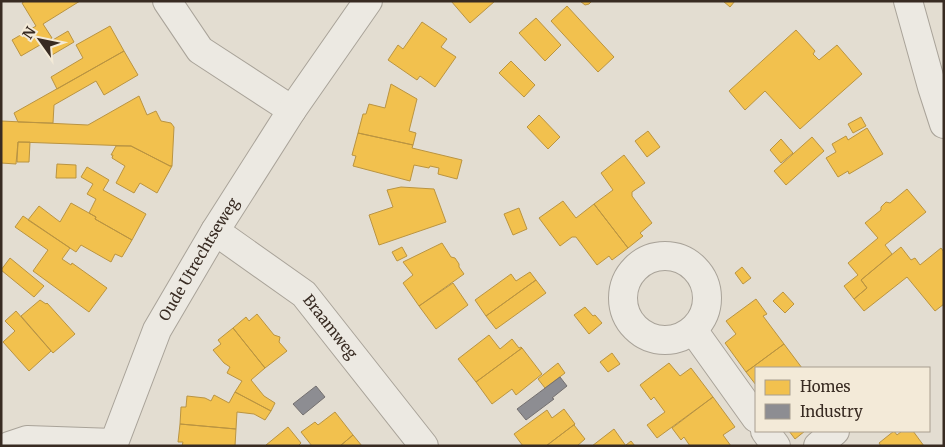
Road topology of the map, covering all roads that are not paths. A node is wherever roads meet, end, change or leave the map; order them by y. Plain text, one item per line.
1 (167, 1) edge
2 (368, 1) edge
3 (908, 1) edge
4 (292, 110) junction
5 (944, 124) edge
6 (215, 231) junction
7 (693, 330) dead end
8 (755, 417) edge
9 (766, 432) edge
10 (834, 432) edge
11 (114, 444) edge
12 (10, 446) edge
13 (424, 446) edge
14 (776, 446) edge
15 (818, 446) edge

1 - 4 street
2 - 4 street, Oude Utrechtseweg
3 - 5 street
4 - 6 street, Oude Utrechtseweg
6 - 11 street, Oude Utrechtseweg
6 - 13 street, Braamweg
7 - 8 street
9 - 14 street
10 - 15 street
11 - 12 street, Oude Utrechtseweg

